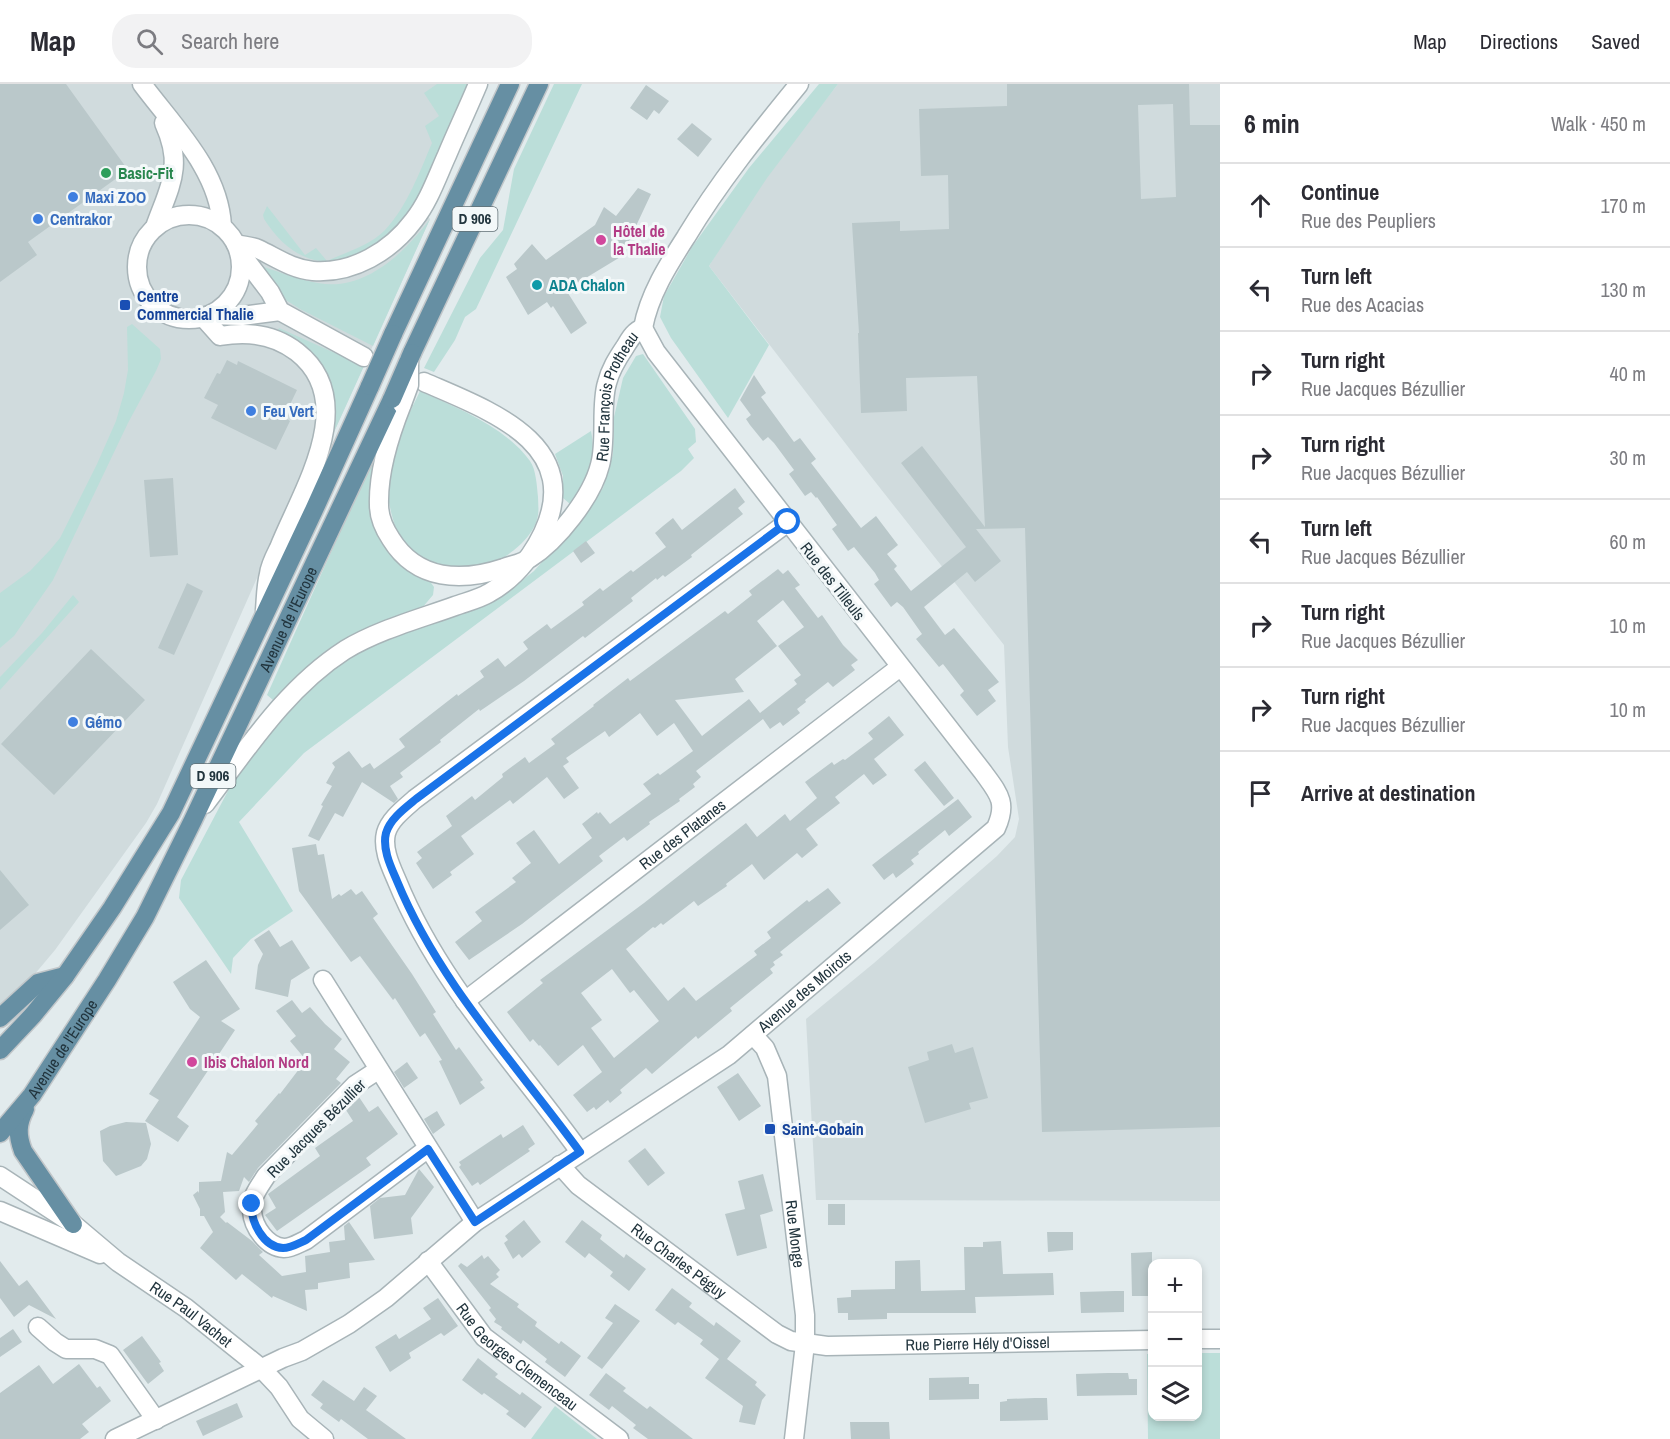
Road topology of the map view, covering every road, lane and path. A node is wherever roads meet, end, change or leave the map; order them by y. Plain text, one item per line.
1 (478, 84) edge
2 (510, 84) edge
3 (539, 84) edge
4 (799, 84) edge
5 (147, 90) edge
6 (222, 226) junction
7 (155, 227) junction
8 (238, 248) junction
9 (280, 310) junction
10 (207, 316) junction
11 (643, 328) junction
12 (364, 357) dead end
13 (424, 382) dead end
14 (397, 401) junction
15 (788, 522) junction
16 (529, 559) junction
17 (265, 616) junction
18 (900, 667) junction
19 (1001, 804) joint
20 (193, 820) junction
21 (65, 976) junction
22 (323, 980) dead end
23 (465, 1000) junction
24 (0, 1018) edge
25 (753, 1035) junction
26 (0, 1050) edge
27 (378, 1070) junction
28 (32, 1095) junction
29 (0, 1133) edge
30 (428, 1149) junction
31 (580, 1152) junction
32 (560, 1165) junction
33 (0, 1176) edge
34 (0, 1210) edge
35 (475, 1222) junction
36 (73, 1224) junction
37 (428, 1261) junction
38 (118, 1262) junction
39 (38, 1326) dead end
40 (1202, 1339) edge
41 (1220, 1339) edge
42 (1148, 1340) edge
43 (805, 1344) junction
44 (262, 1369) junction
45 (156, 1420) junction
46 (116, 1439) edge
47 (324, 1439) edge
48 (619, 1439) edge
49 (794, 1439) edge

1 - 8 street
2 - 17 main road, Avenue de l'Europe / D 906, bridge
3 - 14 main road, Avenue de l'Europe / D 906, bridge
4 - 11 street, Rue François Protheau
5 - 6 street
5 - 7 street
6 - 7 street
6 - 8 street
7 - 10 street
8 - 9 street
8 - 10 street
9 - 10 street
9 - 12 street
10 - 17 street
11 - 15 street, Rue des Tilleuls
11 - 16 street, Rue François Protheau
13 - 16 street
14 - 16 street
14 - 20 main road, Avenue de l'Europe / D 906
15 - 18 street, Rue des Tilleuls
15 - 23 street
16 - 20 street
17 - 21 main road, Avenue de l'Europe / D 906
18 - 19 street, Rue des Tilleuls
18 - 23 street, Rue des Platanes
19 - 25 street, Avenue des Moirots
20 - 28 main road, Avenue de l'Europe / D 906
21 - 24 main road
21 - 26 main road, Avenue de l'Europe / D 906
22 - 27 street, Rue Jacques Bézullier
23 - 31 street
25 - 31 street, Avenue des Moirots
25 - 43 street, Rue Monge
27 - 30 street, Rue Jacques Bézullier
27 - 30 street, Rue Jacques Bézullier
28 - 29 main road, Avenue de l'Europe / D 906
28 - 36 main road
30 - 35 street, Rue Jacques Bézullier
31 - 32 street
32 - 35 street
32 - 43 street, Rue Charles Péguy
33 - 36 street, Rue Paul Vachet
34 - 38 street, Rue Paul Vachet
35 - 37 street
36 - 38 street, Rue Paul Vachet
37 - 44 street
37 - 48 street, Rue Georges Clemenceau
38 - 44 street, Rue Paul Vachet
39 - 45 street
40 - 41 street
42 - 43 street, Rue Pierre Hély d'Oissel
43 - 49 street, Rue Monge
44 - 45 street
44 - 47 street, Rue Paul Vachet
45 - 46 street

